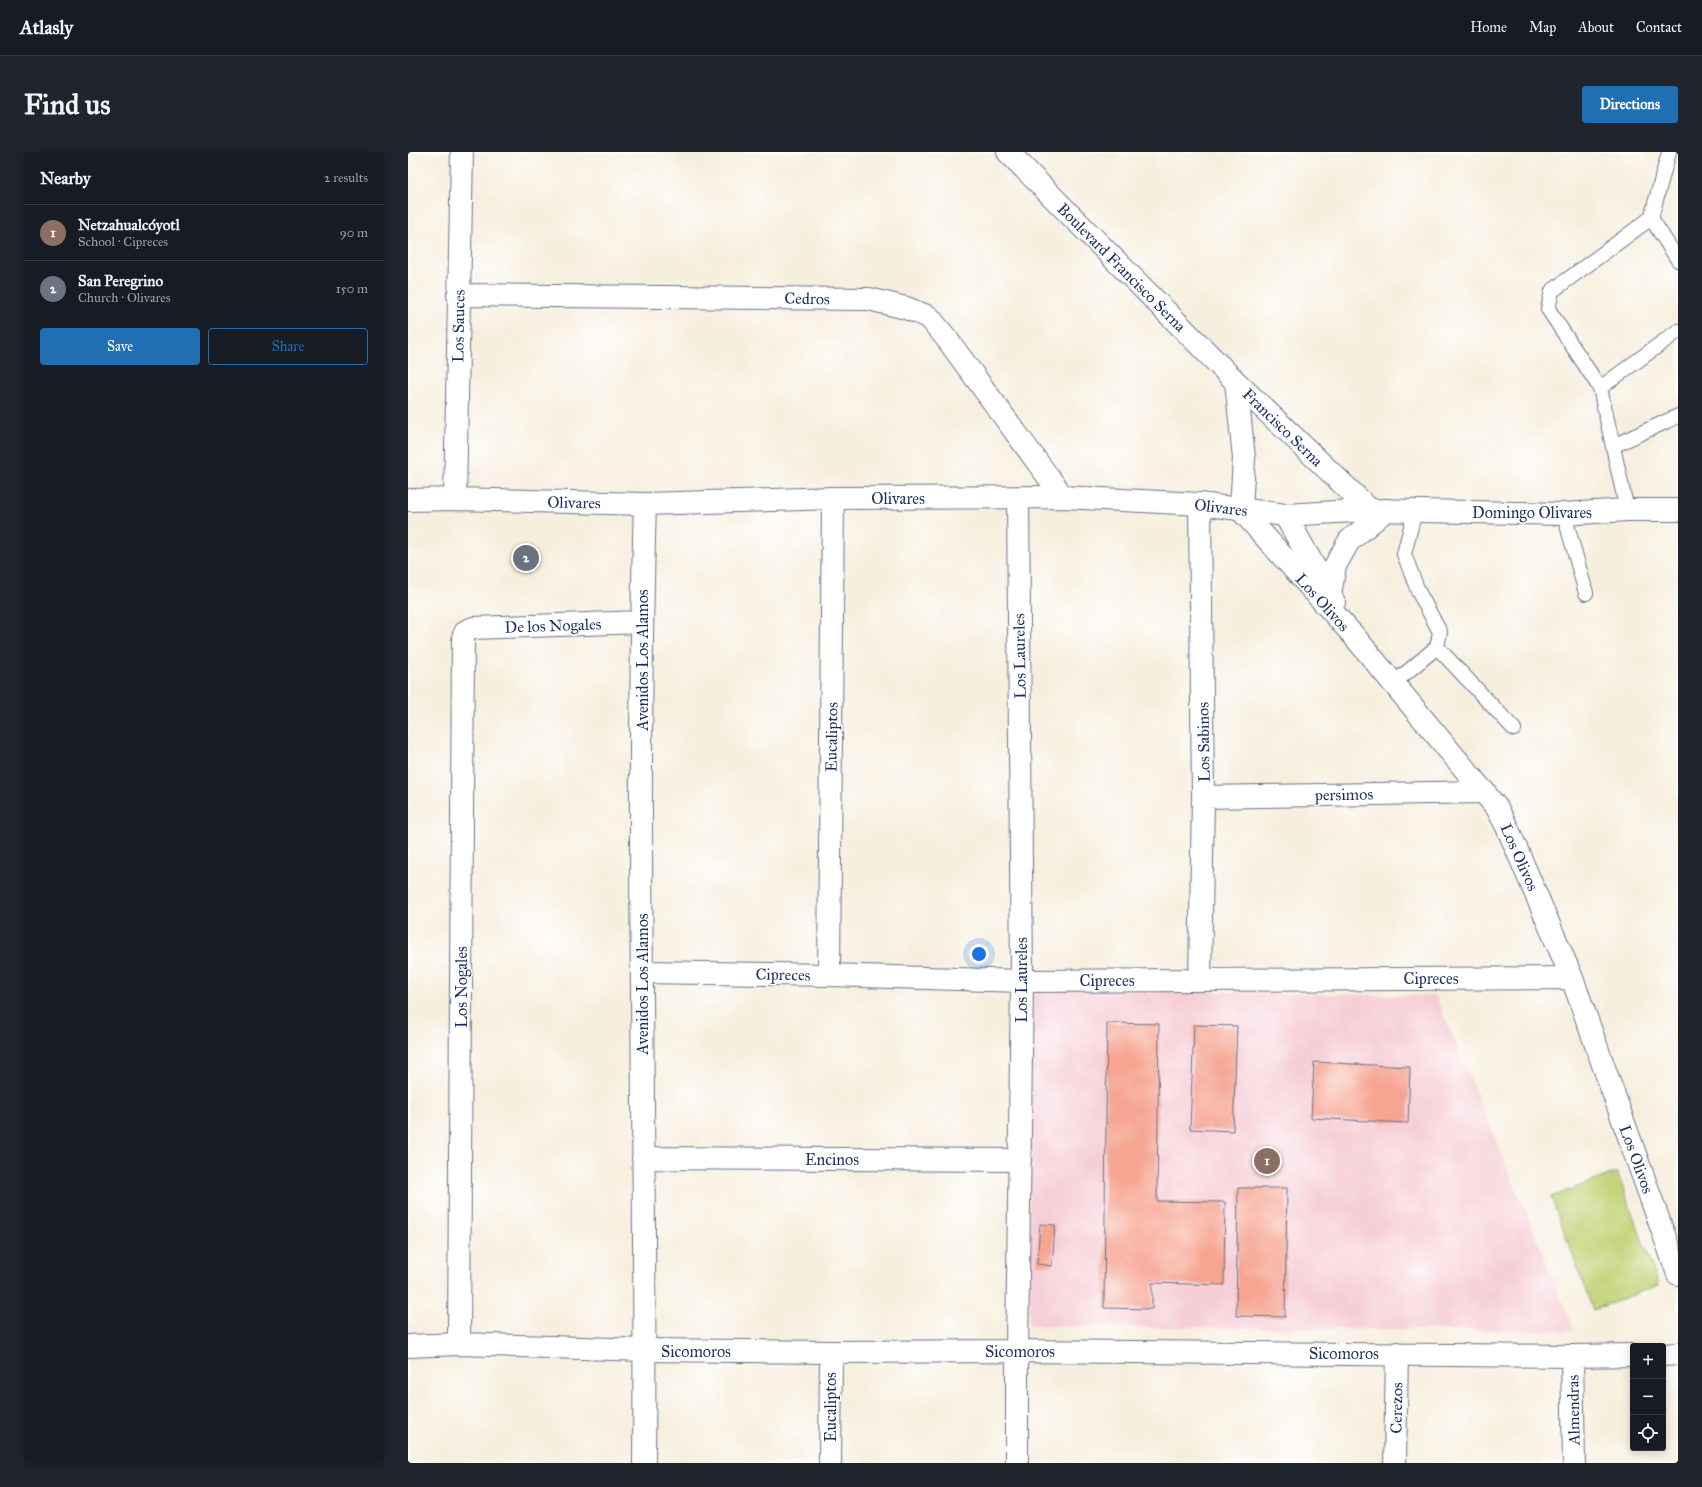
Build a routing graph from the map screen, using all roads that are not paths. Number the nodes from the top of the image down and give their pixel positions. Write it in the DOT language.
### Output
graph roads {
  1 [pos="462,152"];
  2 [pos="1008,152"];
  3 [pos="1669,152"];
  4 [pos="1651,218"];
  5 [pos="1678,260"];
  6 [pos="458,295"];
  7 [pos="1678,330"];
  8 [pos="1236,382"];
  9 [pos="1600,388"];
  10 [pos="1678,416"];
  11 [pos="1613,446"];
  12 [pos="1063,496"];
  13 [pos="834,498"];
  14 [pos="1018,498"];
  15 [pos="408,500"];
  16 [pos="455,500"];
  17 [pos="645,504"];
  18 [pos="1200,504"];
  19 [pos="1242,510"];
  20 [pos="1378,510"];
  21 [pos="1627,510"];
  22 [pos="1678,510"];
  23 [pos="1415,511"];
  24 [pos="1564,514"];
  25 [pos="1285,515"];
  26 [pos="1586,593"];
  27 [pos="1330,595"];
  28 [pos="641,622"];
  29 [pos="466,631"];
  30 [pos="1354,636"];
  31 [pos="1437,646"];
  32 [pos="1394,683"];
  33 [pos="1514,729"];
  34 [pos="1485,792"];
  35 [pos="1203,797"];
  36 [pos="642,972"];
  37 [pos="829,975"];
  38 [pos="1572,978"];
  39 [pos="1200,980"];
  40 [pos="1022,981"];
  41 [pos="643,1158"];
  42 [pos="1020,1160"];
  43 [pos="1678,1274"];
  44 [pos="459,1344"];
  45 [pos="408,1346"];
  46 [pos="645,1350"];
  47 [pos="1017,1351"];
  48 [pos="831,1352"];
  49 [pos="1397,1353"];
  50 [pos="1678,1354"];
  51 [pos="1630,1355"];
  52 [pos="1666,1355"];
  53 [pos="1572,1356"];
  54 [pos="644,1463"];
  55 [pos="830,1463"];
  56 [pos="1018,1463"];
  57 [pos="1395,1463"];
  58 [pos="1574,1463"];
  1 -- 6 [label="street, Los Sauces"];
  2 -- 8 [label="street, Boulevard Francisco Serna"];
  3 -- 4 [label="lane"];
  4 -- 5 [label="lane"];
  4 -- 9 [label="lane"];
  6 -- 12 [label="street, Cedros"];
  6 -- 16 [label="street, Los Sauces"];
  7 -- 9 [label="lane"];
  8 -- 19 [label="street, Francisco Serna"];
  8 -- 20 [label="street, Francisco Serna"];
  9 -- 11 [label="lane"];
  10 -- 11 [label="lane"];
  11 -- 21 [label="lane"];
  12 -- 14 [label="street, Olivares"];
  12 -- 18 [label="street, Olivares"];
  13 -- 14 [label="street, Olivares"];
  13 -- 17 [label="street, Olivares"];
  13 -- 37 [label="street, Eucaliptos"];
  14 -- 40 [label="street, Los Laureles"];
  15 -- 16 [label="street, Olivares"];
  16 -- 17 [label="street, Olivares"];
  17 -- 28 [label="street, Avenidos Los Alamos"];
  18 -- 19 [label="street, Olivares"];
  18 -- 35 [label="street, Los Sabinos"];
  19 -- 25 [label="street, Olivares"];
  19 -- 30 [label="street, Los Olivos"];
  20 -- 23 [label="street, Domingo Olivares"];
  20 -- 25 [label="street, Olivares"];
  20 -- 27 [label="street"];
  21 -- 22 [label="street, Domingo Olivares"];
  21 -- 24 [label="street, Domingo Olivares"];
  23 -- 24 [label="street, Domingo Olivares"];
  23 -- 31 [label="lane"];
  24 -- 26 [label="lane"];
  25 -- 27 [label="street"];
  27 -- 30 [label="street"];
  28 -- 29 [label="street, De los Nogales"];
  28 -- 36 [label="street, Avenidos Los Alamos"];
  29 -- 44 [label="street, Los Nogales"];
  30 -- 32 [label="street, Los Olivos"];
  31 -- 32 [label="lane"];
  31 -- 33 [label="lane"];
  32 -- 34 [label="street, Los Olivos"];
  34 -- 35 [label="street, persimos"];
  34 -- 38 [label="street, Los Olivos"];
  35 -- 39 [label="street, Los Sabinos"];
  36 -- 37 [label="street, Cipreces"];
  36 -- 41 [label="street, Avenidos Los Alamos"];
  37 -- 40 [label="street, Cipreces"];
  38 -- 39 [label="street, Cipreces"];
  38 -- 43 [label="street, Los Olivos"];
  39 -- 40 [label="street, Cipreces"];
  40 -- 42 [label="street, Los Laureles"];
  41 -- 42 [label="street, Encinos"];
  41 -- 46 [label="street, Avenidos Los Alamos"];
  42 -- 47 [label="street, Los Laureles"];
  44 -- 45 [label="street, Sicomoros"];
  44 -- 46 [label="street, Sicomoros"];
  46 -- 48 [label="street, Sicomoros"];
  46 -- 54 [label="street, Avenidos Los Alamos"];
  47 -- 48 [label="street, Sicomoros"];
  47 -- 49 [label="street, Sicomoros"];
  47 -- 56 [label="street, Los Laureles"];
  48 -- 55 [label="street, Eucaliptos"];
  49 -- 53 [label="street, Sicomoros"];
  49 -- 57 [label="street, Cerezos"];
  50 -- 52 [label="street"];
  51 -- 53 [label="street, Sicomoros"];
  53 -- 58 [label="street, Almendras"];
}
